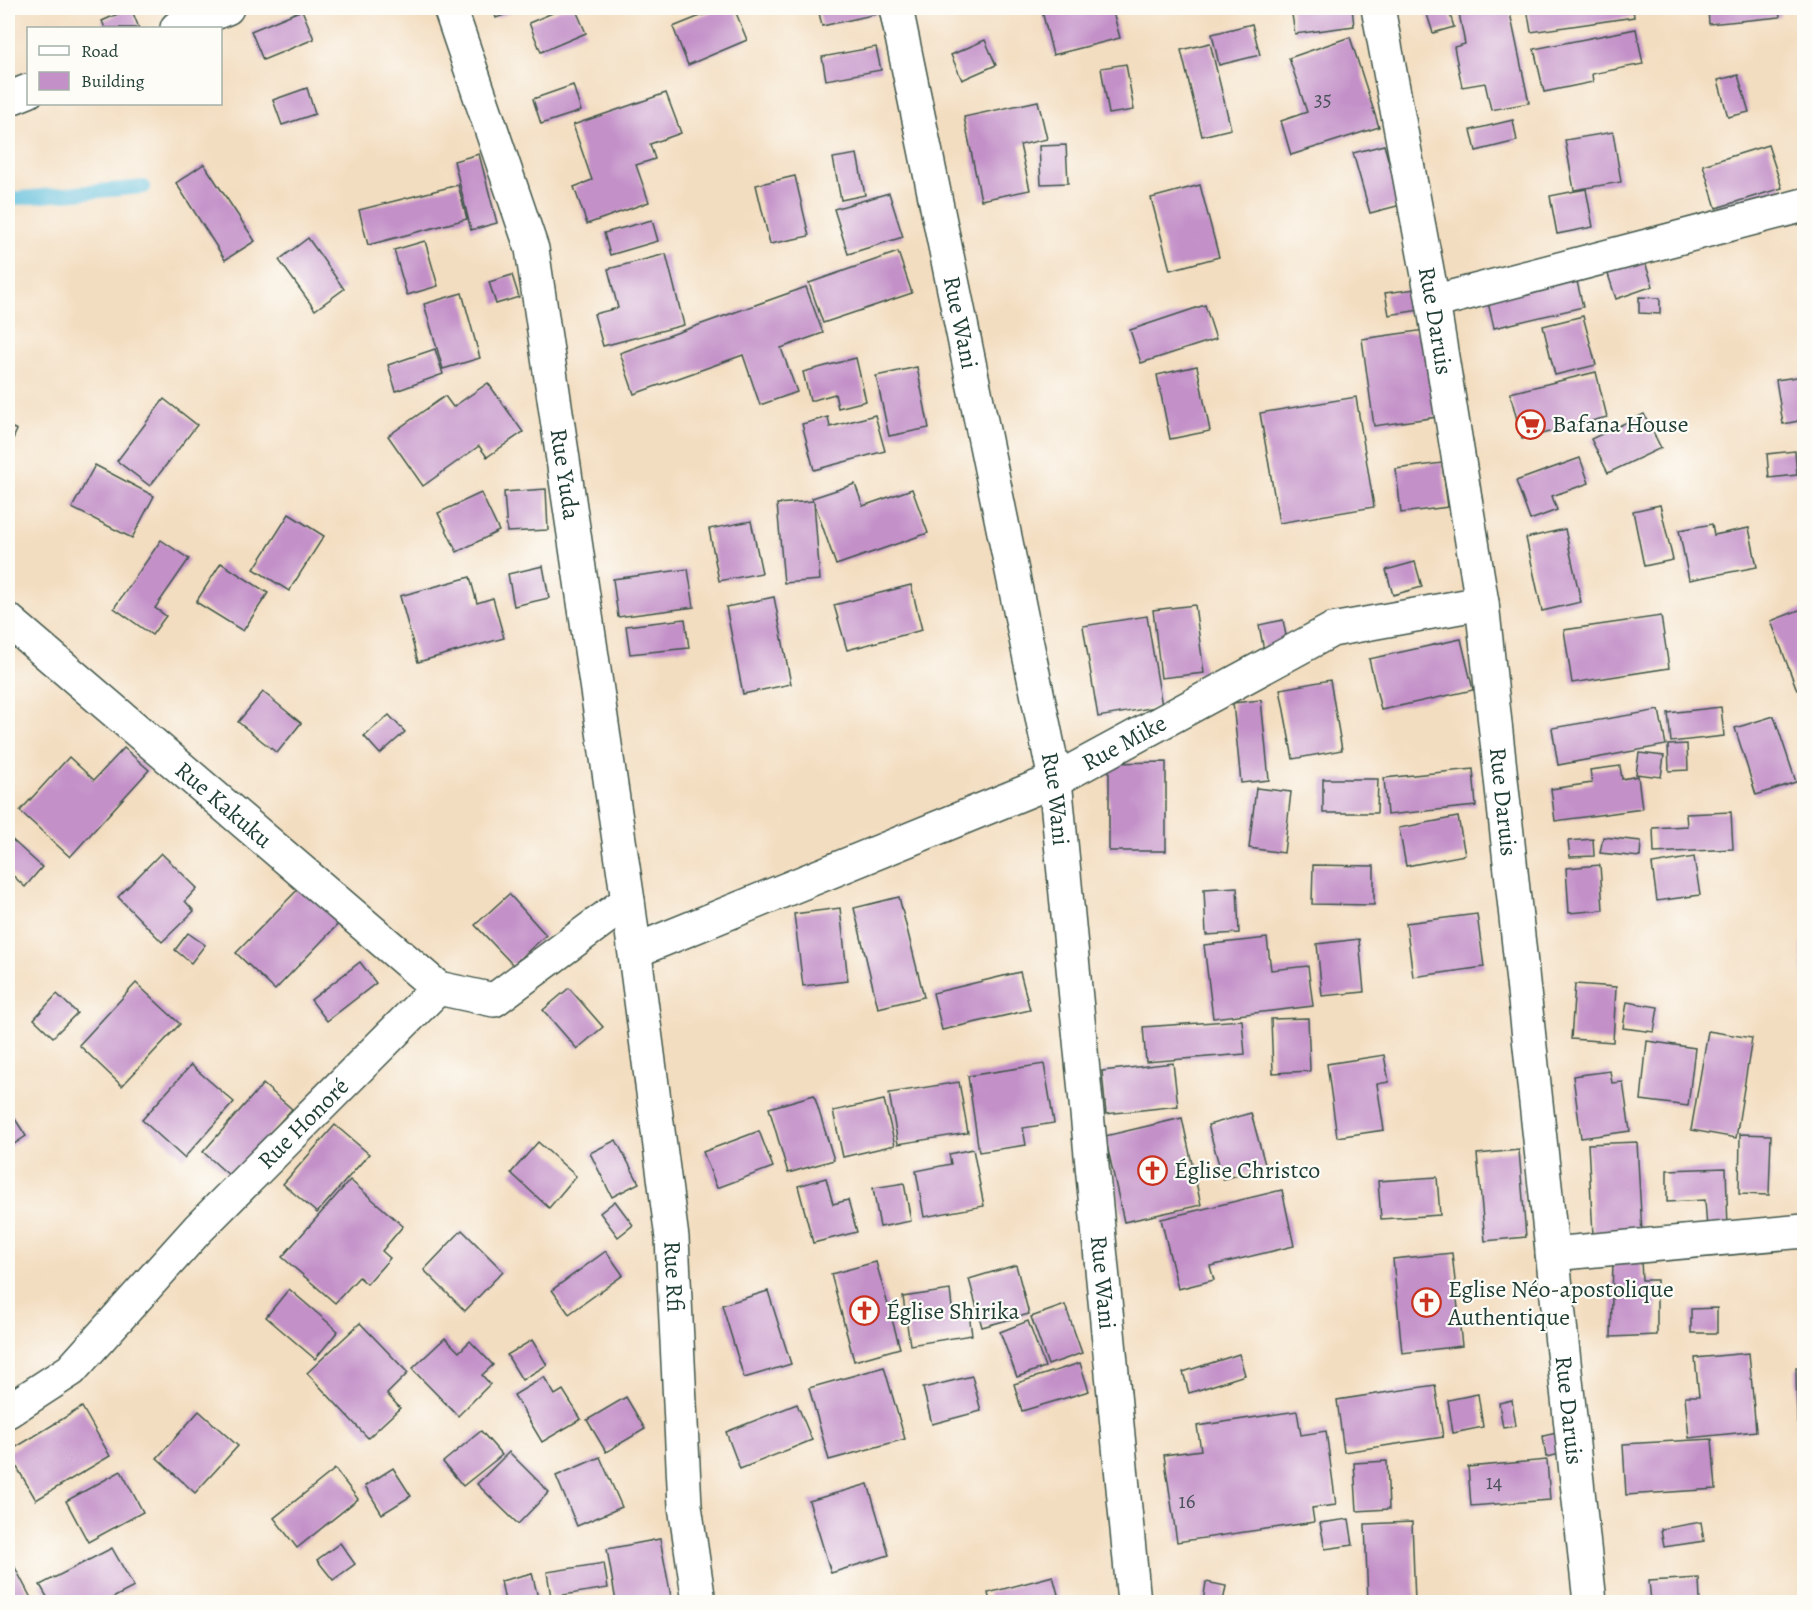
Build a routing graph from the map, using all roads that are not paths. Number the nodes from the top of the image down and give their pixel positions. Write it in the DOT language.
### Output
graph roads {
  1 [pos="226,8"];
  2 [pos="450,8"];
  3 [pos="896,8"];
  4 [pos="1378,8"];
  5 [pos="179,27"];
  6 [pos="27,91"];
  7 [pos="8,99"];
  8 [pos="1804,204"];
  9 [pos="1433,302"];
  10 [pos="1482,603"];
  11 [pos="8,620"];
  12 [pos="1055,780"];
  13 [pos="628,901"];
  14 [pos="634,951"];
  15 [pos="438,988"];
  16 [pos="1804,1231"];
  17 [pos="1552,1254"];
  18 [pos="8,1411"];
  19 [pos="699,1602"];
  20 [pos="1134,1602"];
  21 [pos="1590,1602"];
  1 -- 5 [label="street"];
  2 -- 13 [label="street, Rue Yuda"];
  3 -- 12 [label="street, Rue Wani"];
  4 -- 9 [label="street, Rue Daruis"];
  6 -- 7 [label="street"];
  8 -- 9 [label="street"];
  9 -- 10 [label="street, Rue Daruis"];
  10 -- 12 [label="street, Rue Mike"];
  10 -- 17 [label="street, Rue Daruis"];
  11 -- 15 [label="street, Rue Kakuku"];
  12 -- 14 [label="street, Rue Mike"];
  12 -- 20 [label="street, Rue Wani"];
  13 -- 14 [label="street, Rue Yuda"];
  13 -- 15 [label="street"];
  14 -- 19 [label="street, Rue Rfi"];
  15 -- 18 [label="street, Rue Honoré"];
  16 -- 17 [label="street"];
  17 -- 21 [label="street, Rue Daruis"];
}
